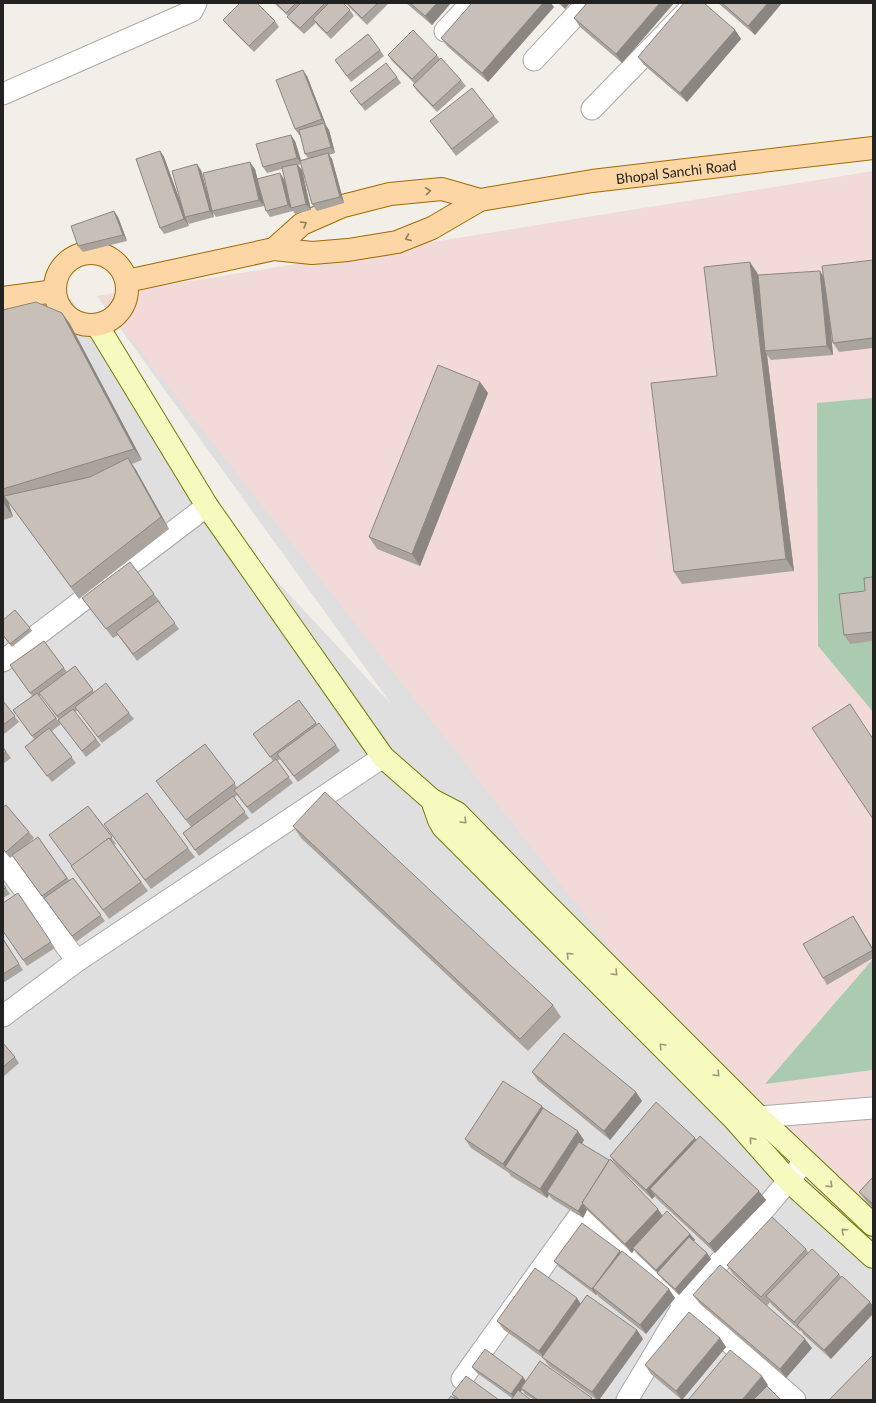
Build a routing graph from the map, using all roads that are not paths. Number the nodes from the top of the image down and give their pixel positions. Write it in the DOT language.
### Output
graph roads {
  1 [pos="196,3"];
  2 [pos="472,3"];
  3 [pos="587,3"];
  4 [pos="695,3"];
  5 [pos="445,31"];
  6 [pos="534,60"];
  7 [pos="3,94"];
  8 [pos="592,110"];
  9 [pos="873,148"];
  10 [pos="480,200"];
  11 [pos="274,249"];
  12 [pos="127,281"];
  13 [pos="55,291"];
  14 [pos="3,298"];
  15 [pos="97,325"];
  16 [pos="207,506"];
  17 [pos="3,661"];
  18 [pos="383,758"];
  19 [pos="3,861"];
  20 [pos="28,893"];
  21 [pos="9,905"];
  22 [pos="77,961"];
  23 [pos="3,1016"];
  24 [pos="689,1060"];
  25 [pos="873,1108"];
  26 [pos="759,1117"];
  27 [pos="734,1119"];
  28 [pos="805,1161"];
  29 [pos="789,1181"];
  30 [pos="873,1225"];
  31 [pos="873,1258"];
  32 [pos="685,1303"];
  33 [pos="462,1379"];
  34 [pos="627,1400"];
  35 [pos="794,1400"];
  1 -- 7 [label="street"];
  2 -- 5 [label="street"];
  3 -- 6 [label="street"];
  4 -- 8 [label="street"];
  9 -- 10 [label="main road, Bhopal Sanchi Road"];
  10 -- 11 [label="main road, one-way"];
  11 -- 10 [label="main road, one-way"];
  11 -- 12 [label="main road"];
  12 -- 13 [label="main road"];
  12 -- 15 [label="main road"];
  13 -- 14 [label="main road"];
  13 -- 15 [label="main road"];
  15 -- 16 [label="main road"];
  16 -- 17 [label="street"];
  16 -- 18 [label="main road"];
  18 -- 22 [label="street"];
  18 -- 24 [label="main road"];
  19 -- 20 [label="street"];
  20 -- 21 [label="street"];
  20 -- 22 [label="street"];
  22 -- 23 [label="street"];
  24 -- 26 [label="main road, one-way"];
  24 -- 27 [label="main road"];
  25 -- 26 [label="street"];
  26 -- 27 [label="street"];
  26 -- 28 [label="main road"];
  29 -- 27 [label="main road, one-way"];
  28 -- 29 [label="street"];
  28 -- 30 [label="main road, one-way"];
  31 -- 29 [label="main road, one-way"];
  29 -- 32 [label="street"];
  32 -- 33 [label="street"];
  32 -- 34 [label="street"];
  32 -- 35 [label="street"];
}
